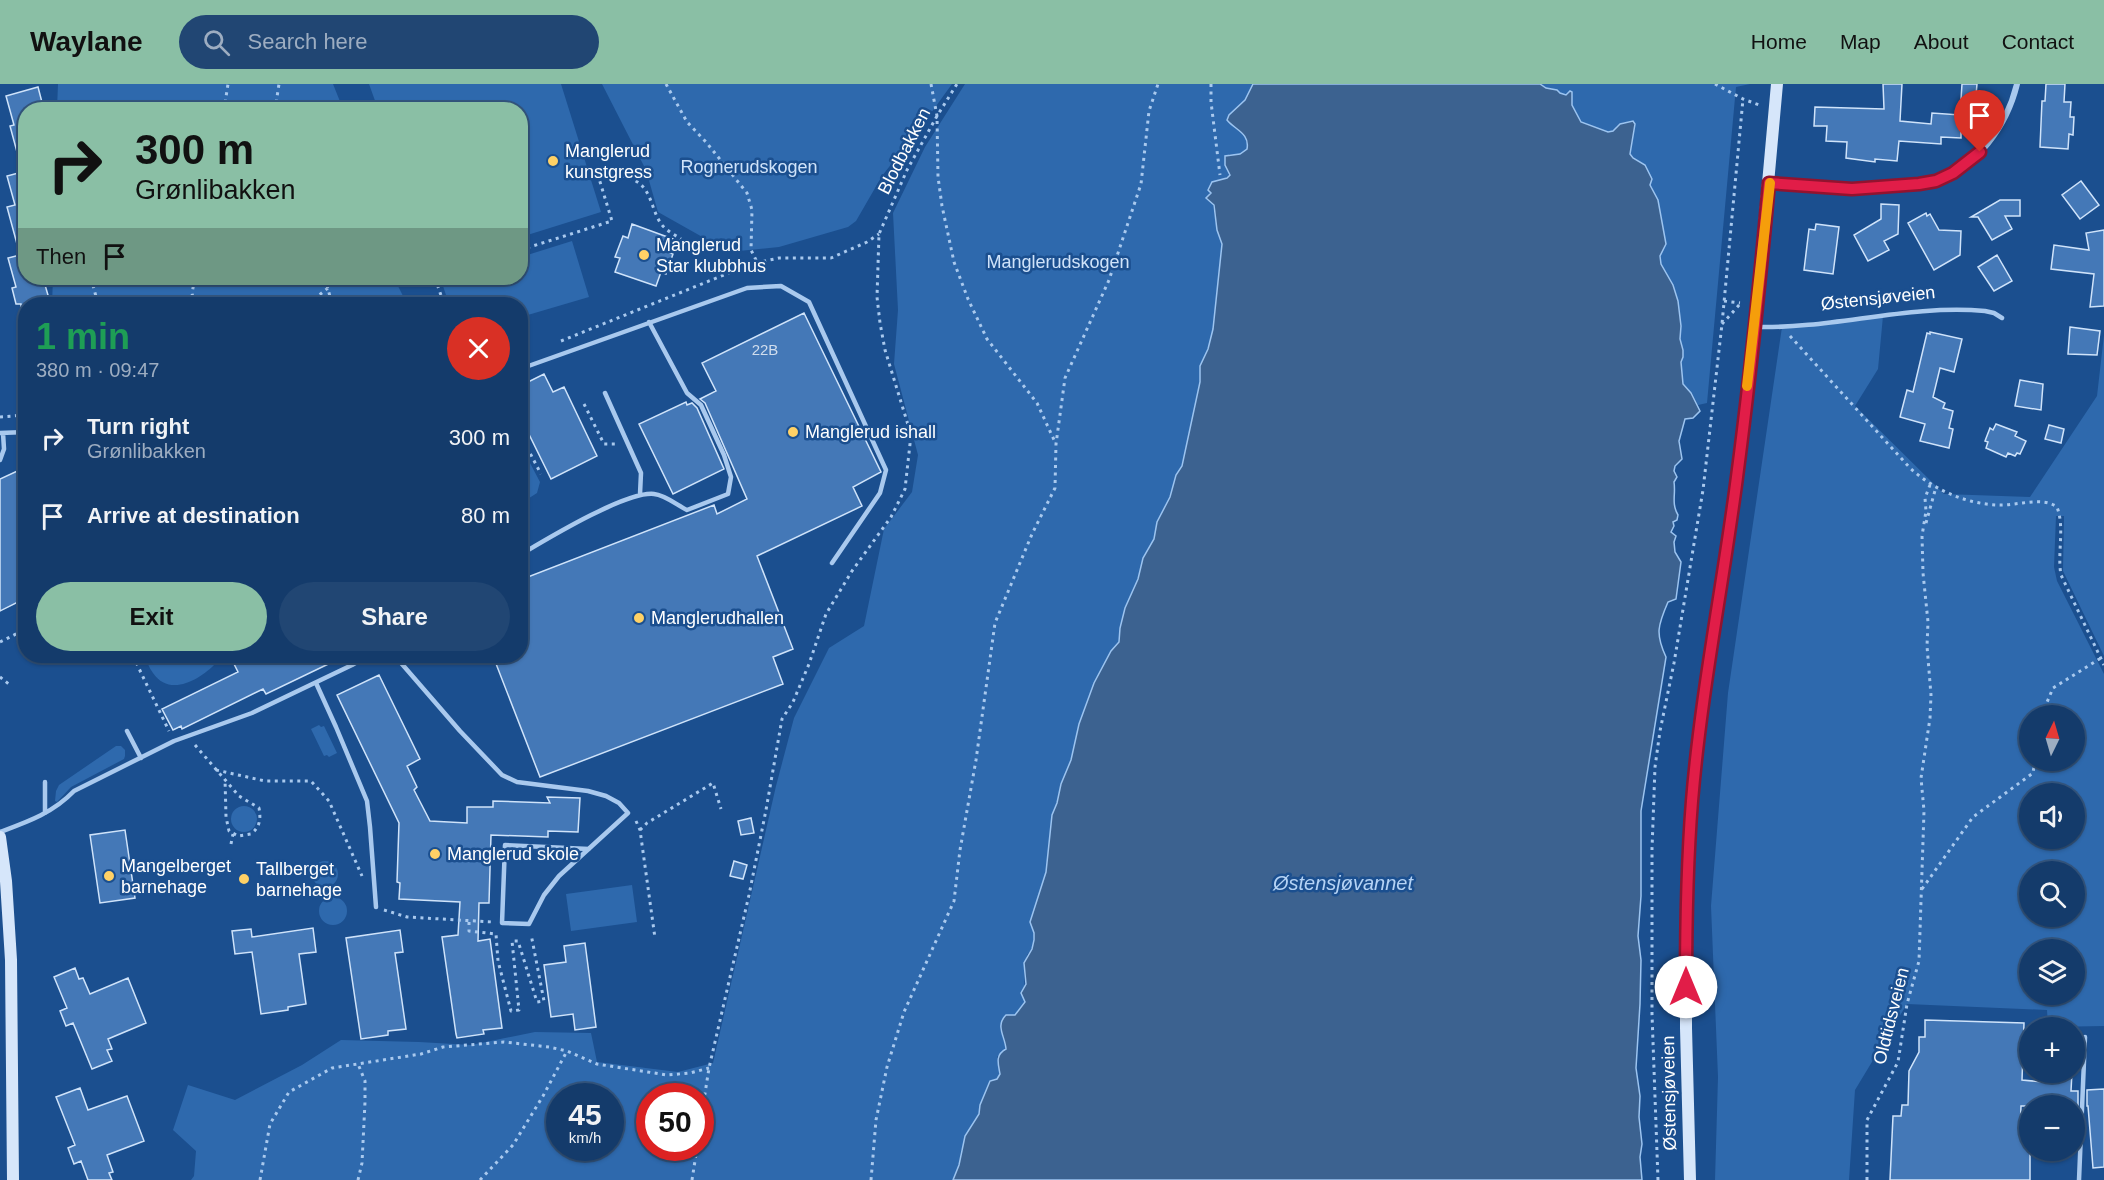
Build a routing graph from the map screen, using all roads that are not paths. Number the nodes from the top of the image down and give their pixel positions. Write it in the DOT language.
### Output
graph roads {
  1 [pos="1777,84"];
  2 [pos="2017,84"];
  3 [pos="1769,183"];
  4 [pos="2002,318"];
  5 [pos="649,322"];
  6 [pos="1755,327"];
  7 [pos="528,366"];
  8 [pos="605,393"];
  9 [pos="18,432"];
  10 [pos="2,433"];
  11 [pos="0,460"];
  12 [pos="640,494"];
  13 [pos="528,550"];
  14 [pos="832,563"];
  15 [pos="355,663"];
  16 [pos="401,663"];
  17 [pos="316,683"];
  18 [pos="127,731"];
  19 [pos="141,758"];
  20 [pos="45,782"];
  21 [pos="45,813"];
  22 [pos="0,832"];
  23 [pos="0,837"];
  24 [pos="589,849"];
  25 [pos="376,907"];
  26 [pos="2083,1083"];
  27 [pos="13,1180"];
  28 [pos="1690,1180"];
  29 [pos="2079,1180"];
  1 -- 3 [label="main road, Østensjøveien"];
  2 -- 3 [label="street"];
  3 -- 6 [label="main road, Østensjøveien"];
  4 -- 6 [label="lane, Østensjøveien"];
  5 -- 7 [label="lane"];
  5 -- 12 [label="lane"];
  5 -- 14 [label="lane"];
  6 -- 28 [label="main road, Østensjøveien"];
  8 -- 12 [label="lane"];
  9 -- 10 [label="lane"];
  10 -- 11 [label="lane"];
  12 -- 13 [label="lane"];
  15 -- 17 [label="lane"];
  16 -- 24 [label="lane"];
  17 -- 19 [label="lane"];
  17 -- 25 [label="lane"];
  18 -- 19 [label="lane"];
  19 -- 21 [label="lane"];
  20 -- 21 [label="lane"];
  21 -- 22 [label="lane"];
  23 -- 27 [label="main road"];
  24 -- 24 [label="lane"];
  26 -- 29 [label="lane"];
}
